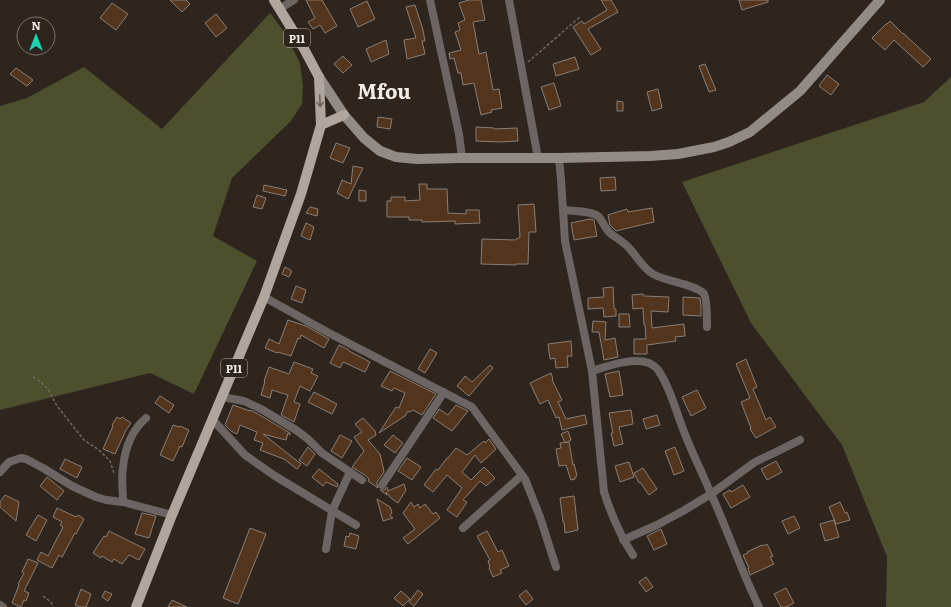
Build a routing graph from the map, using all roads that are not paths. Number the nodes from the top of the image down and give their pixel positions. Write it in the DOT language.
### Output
graph roads {
  1 [pos="294,0"];
  2 [pos="430,0"];
  3 [pos="509,0"];
  4 [pos="880,0"];
  5 [pos="276,4"];
  6 [pos="319,77"];
  7 [pos="344,115"];
  8 [pos="321,125"];
  9 [pos="462,158"];
  10 [pos="538,158"];
  11 [pos="559,158"];
  12 [pos="563,210"];
  13 [pos="264,297"];
  14 [pos="707,327"];
  15 [pos="592,370"];
  16 [pos="444,392"];
  17 [pos="222,397"];
  18 [pos="146,418"];
  19 [pos="212,419"];
  20 [pos="800,440"];
  21 [pos="0,472"];
  22 [pos="350,472"];
  23 [pos="522,475"];
  24 [pos="362,480"];
  25 [pos="382,485"];
  26 [pos="711,494"];
  27 [pos="123,502"];
  28 [pos="332,511"];
  29 [pos="172,515"];
  30 [pos="356,525"];
  31 [pos="463,528"];
  32 [pos="623,540"];
  33 [pos="326,549"];
  34 [pos="633,555"];
  35 [pos="556,567"];
  36 [pos="0,605"];
  37 [pos="3,607"];
  38 [pos="136,607"];
  39 [pos="759,607"];
  1 -- 5 [label="street"];
  2 -- 9 [label="street"];
  3 -- 10 [label="street"];
  4 -- 11 [label="main road"];
  5 -- 6 [label="main road, P11"];
  6 -- 7 [label="main road"];
  6 -- 8 [label="main road, P11, one-way"];
  7 -- 8 [label="main road"];
  7 -- 9 [label="main road"];
  8 -- 13 [label="main road, P11"];
  9 -- 10 [label="main road"];
  10 -- 11 [label="main road"];
  11 -- 12 [label="street"];
  12 -- 14 [label="street"];
  12 -- 15 [label="street"];
  13 -- 16 [label="street"];
  13 -- 17 [label="main road, P11"];
  15 -- 26 [label="street"];
  15 -- 32 [label="street"];
  16 -- 23 [label="street"];
  16 -- 25 [label="street"];
  17 -- 19 [label="main road, P11"];
  17 -- 22 [label="street"];
  18 -- 27 [label="street"];
  19 -- 28 [label="street"];
  19 -- 29 [label="main road, P11"];
  20 -- 26 [label="street"];
  21 -- 27 [label="street"];
  22 -- 24 [label="street"];
  22 -- 28 [label="street"];
  23 -- 31 [label="street"];
  23 -- 35 [label="street"];
  26 -- 32 [label="street"];
  26 -- 39 [label="street"];
  27 -- 29 [label="street"];
  28 -- 30 [label="street"];
  28 -- 33 [label="street"];
  29 -- 38 [label="main road, P11"];
  32 -- 34 [label="street"];
  36 -- 37 [label="street"];
}
